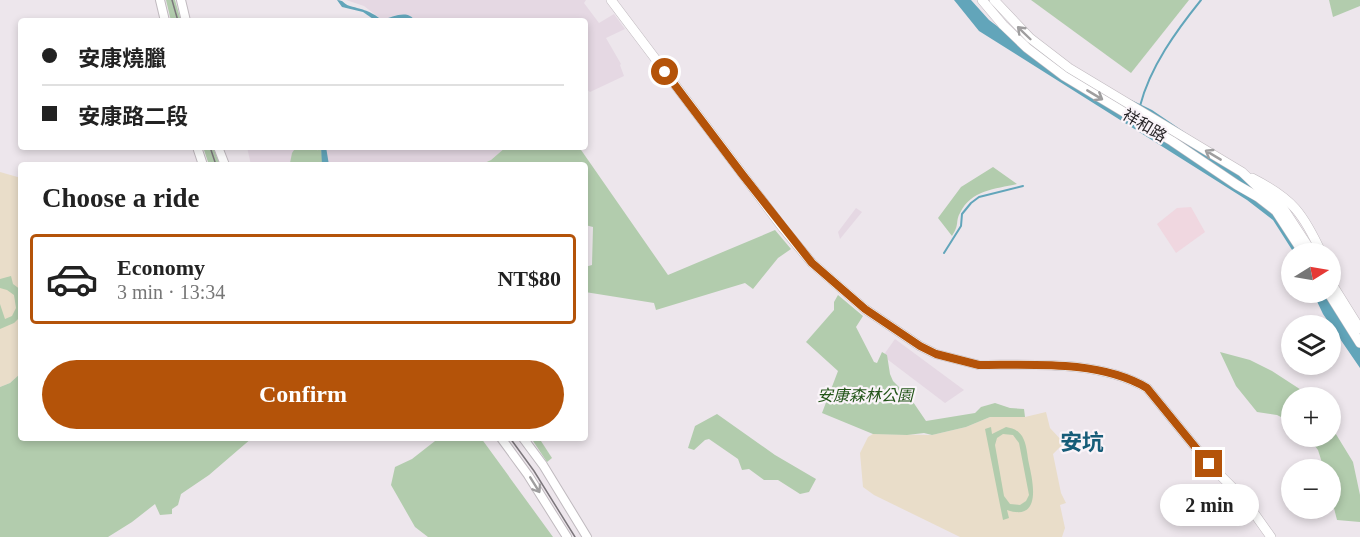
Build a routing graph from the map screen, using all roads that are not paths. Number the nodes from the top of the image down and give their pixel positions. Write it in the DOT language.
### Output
graph roads {
  1 [pos="160,0"];
  2 [pos="181,0"];
  3 [pos="611,0"];
  4 [pos="982,0"];
  5 [pos="994,0"];
  6 [pos="164,18"];
  7 [pos="185,18"];
  8 [pos="1056,64"];
  9 [pos="1140,116"];
  10 [pos="1242,172"];
  11 [pos="1297,243"];
  12 [pos="1306,243"];
  13 [pos="1317,243"];
  14 [pos="1341,294"];
  15 [pos="1341,299"];
  16 [pos="1335,303"];
  17 [pos="1353,319"];
  18 [pos="1360,329"];
  19 [pos="1360,343"];
  20 [pos="503,441"];
  21 [pos="525,441"];
  22 [pos="567,537"];
  23 [pos="587,537"];
  24 [pos="1271,537"];
  1 -- 6 [label="street"];
  2 -- 7 [label="street"];
  3 -- 24 [label="main road"];
  4 -- 8 [label="main road, 祥和路"];
  8 -- 5 [label="main road, 祥和路, one-way"];
  8 -- 9 [label="main road, 祥和路"];
  10 -- 9 [label="main road, 祥和路, one-way"];
  9 -- 11 [label="main road, 祥和路"];
  10 -- 12 [label="main road, 祥和路"];
  10 -- 13 [label="main road"];
  14 -- 17 [label="main road"];
  15 -- 17 [label="main road"];
  16 -- 19 [label="main road"];
  17 -- 18 [label="main road"];
  20 -- 22 [label="street, one-way"];
  21 -- 23 [label="street"];
}
